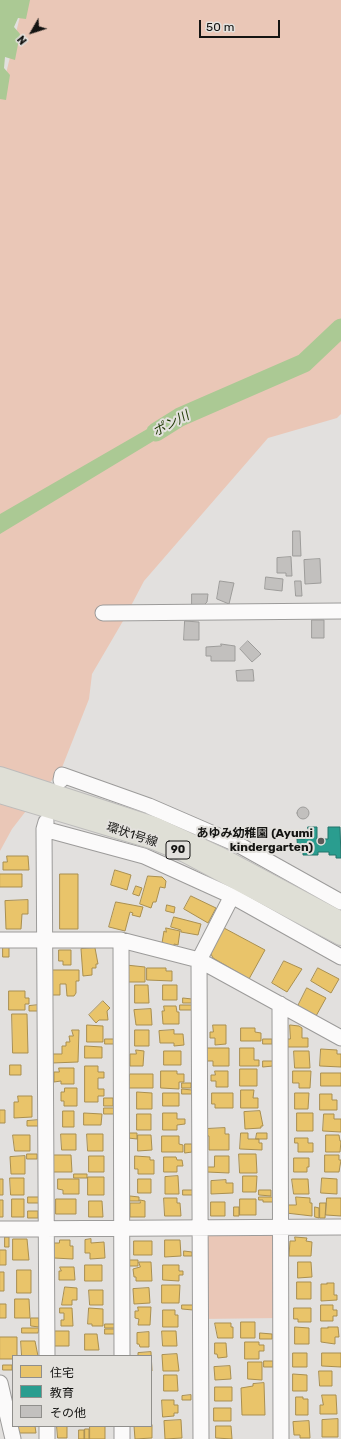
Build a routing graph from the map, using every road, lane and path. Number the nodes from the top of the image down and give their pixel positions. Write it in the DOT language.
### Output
graph roads {
  1 [pos="341,611"];
  2 [pos="103,613"];
  3 [pos="4,777"];
  4 [pos="61,780"];
  5 [pos="1,795"];
  6 [pos="232,896"];
  7 [pos="341,902"];
  8 [pos="341,921"];
  9 [pos="341,936"];
  10 [pos="46,939"];
  11 [pos="0,940"];
  12 [pos="121,940"];
  13 [pos="341,957"];
  14 [pos="199,960"];
  15 [pos="280,1004"];
  16 [pos="341,1038"];
  17 [pos="200,1227"];
  18 [pos="280,1227"];
  19 [pos="341,1227"];
  20 [pos="46,1228"];
  21 [pos="122,1228"];
  22 [pos="0,1229"];
  23 [pos="47,1355"];
  24 [pos="122,1355"];
  25 [pos="0,1383"];
  26 [pos="47,1427"];
  27 [pos="122,1427"];
  28 [pos="13,1439"];
  29 [pos="48,1439"];
  30 [pos="122,1439"];
  31 [pos="201,1439"];
  32 [pos="281,1439"];
  1 -- 2 [label="street"];
  3 -- 8 [label="main road, 環状1号線 / 90"];
  4 -- 7 [label="street"];
  5 -- 9 [label="main road, 環状1号線 / 90"];
  6 -- 10 [label="street"];
  6 -- 13 [label="street"];
  6 -- 14 [label="street"];
  10 -- 11 [label="street"];
  10 -- 12 [label="street"];
  10 -- 20 [label="street"];
  12 -- 14 [label="street"];
  12 -- 21 [label="street"];
  14 -- 15 [label="street"];
  14 -- 17 [label="street"];
  15 -- 16 [label="street"];
  15 -- 18 [label="street"];
  17 -- 18 [label="street"];
  17 -- 21 [label="street"];
  17 -- 31 [label="street"];
  18 -- 19 [label="street"];
  18 -- 32 [label="street"];
  20 -- 21 [label="street"];
  20 -- 22 [label="street"];
  20 -- 23 [label="street"];
  21 -- 24 [label="street"];
  25 -- 28 [label="street"];
  26 -- 29 [label="street"];
  27 -- 30 [label="street"];
}
